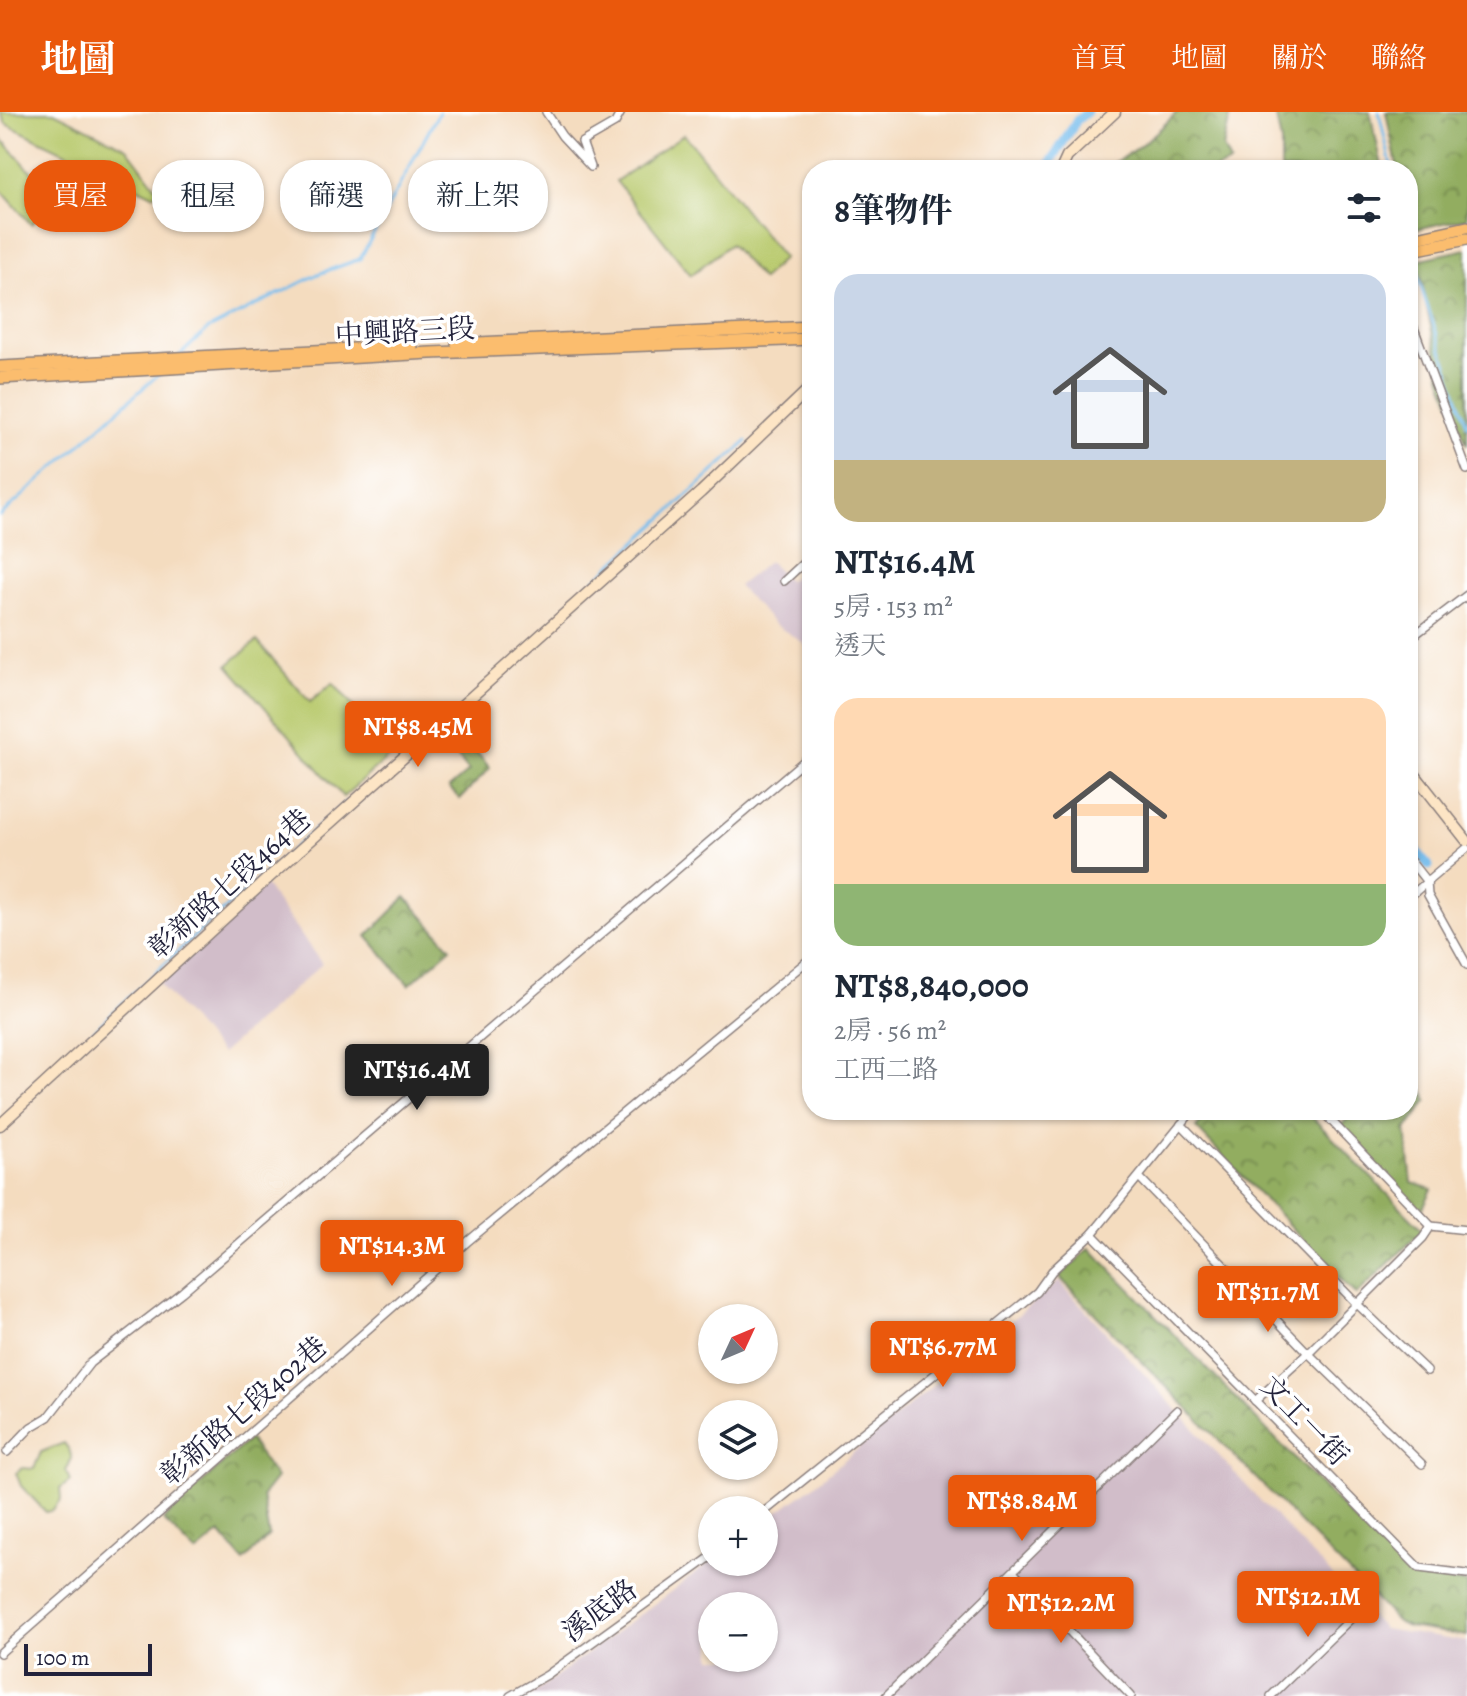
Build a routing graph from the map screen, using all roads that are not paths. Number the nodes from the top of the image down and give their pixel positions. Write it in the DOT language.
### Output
graph roads {
  1 [pos="546,112"];
  2 [pos="621,112"];
  3 [pos="1115,112"];
  4 [pos="1066,160"];
  5 [pos="1467,227"];
  6 [pos="1418,238"];
  7 [pos="1467,239"];
  8 [pos="1418,249"];
  9 [pos="802,327"];
  10 [pos="802,339"];
  11 [pos="1418,339"];
  12 [pos="0,367"];
  13 [pos="0,378"];
  14 [pos="802,396"];
  15 [pos="1467,470"];
  16 [pos="802,564"];
  17 [pos="784,581"];
  18 [pos="1467,595"];
  19 [pos="1418,632"];
  20 [pos="802,763"];
  21 [pos="1418,779"];
  22 [pos="1467,841"];
  23 [pos="1467,848"];
  24 [pos="1418,871"];
  25 [pos="1427,882"];
  26 [pos="1418,890"];
  27 [pos="802,965"];
  28 [pos="1467,965"];
  29 [pos="1184,1120"];
  30 [pos="1330,1120"];
  31 [pos="1181,1124"];
  32 [pos="0,1125"];
  33 [pos="1140,1178"];
  34 [pos="1431,1226"];
  35 [pos="1467,1230"];
  36 [pos="1092,1234"];
  37 [pos="1356,1303"];
  38 [pos="1308,1353"];
  39 [pos="1427,1371"];
  40 [pos="1255,1401"];
  41 [pos="1177,1410"];
  42 [pos="7,1452"];
  43 [pos="1422,1464"];
  44 [pos="778,1501"];
  45 [pos="698,1566"];
  46 [pos="1014,1573"];
  47 [pos="1467,1574"];
  48 [pos="1367,1603"];
  49 [pos="0,1653"];
  50 [pos="510,1696"];
  51 [pos="886,1696"];
  52 [pos="1131,1696"];
  53 [pos="1271,1696"];
  1 -- 2 [label="street"];
  3 -- 4 [label="street"];
  5 -- 6 [label="main road"];
  7 -- 8 [label="main road"];
  9 -- 12 [label="main road, 中興路三段"];
  10 -- 13 [label="main road, 中興路三段"];
  11 -- 15 [label="street"];
  14 -- 32 [label="street, 彰新路七段464巷"];
  16 -- 17 [label="street"];
  18 -- 19 [label="street"];
  20 -- 42 [label="street"];
  21 -- 22 [label="street"];
  23 -- 25 [label="street"];
  24 -- 25 [label="street"];
  25 -- 26 [label="street"];
  25 -- 28 [label="street"];
  27 -- 49 [label="street, 彰新路七段402巷"];
  29 -- 31 [label="street"];
  30 -- 34 [label="street"];
  31 -- 33 [label="street"];
  31 -- 37 [label="street"];
  33 -- 36 [label="street"];
  33 -- 38 [label="street"];
  34 -- 35 [label="street"];
  34 -- 37 [label="street"];
  36 -- 40 [label="street, 文工一街"];
  36 -- 44 [label="street"];
  37 -- 38 [label="street"];
  37 -- 39 [label="street"];
  38 -- 40 [label="street"];
  38 -- 43 [label="street"];
  40 -- 47 [label="street, 文工一街"];
  41 -- 46 [label="street"];
  45 -- 50 [label="street, 溪底路"];
  46 -- 51 [label="street"];
  46 -- 52 [label="street"];
  48 -- 53 [label="street"];
}
